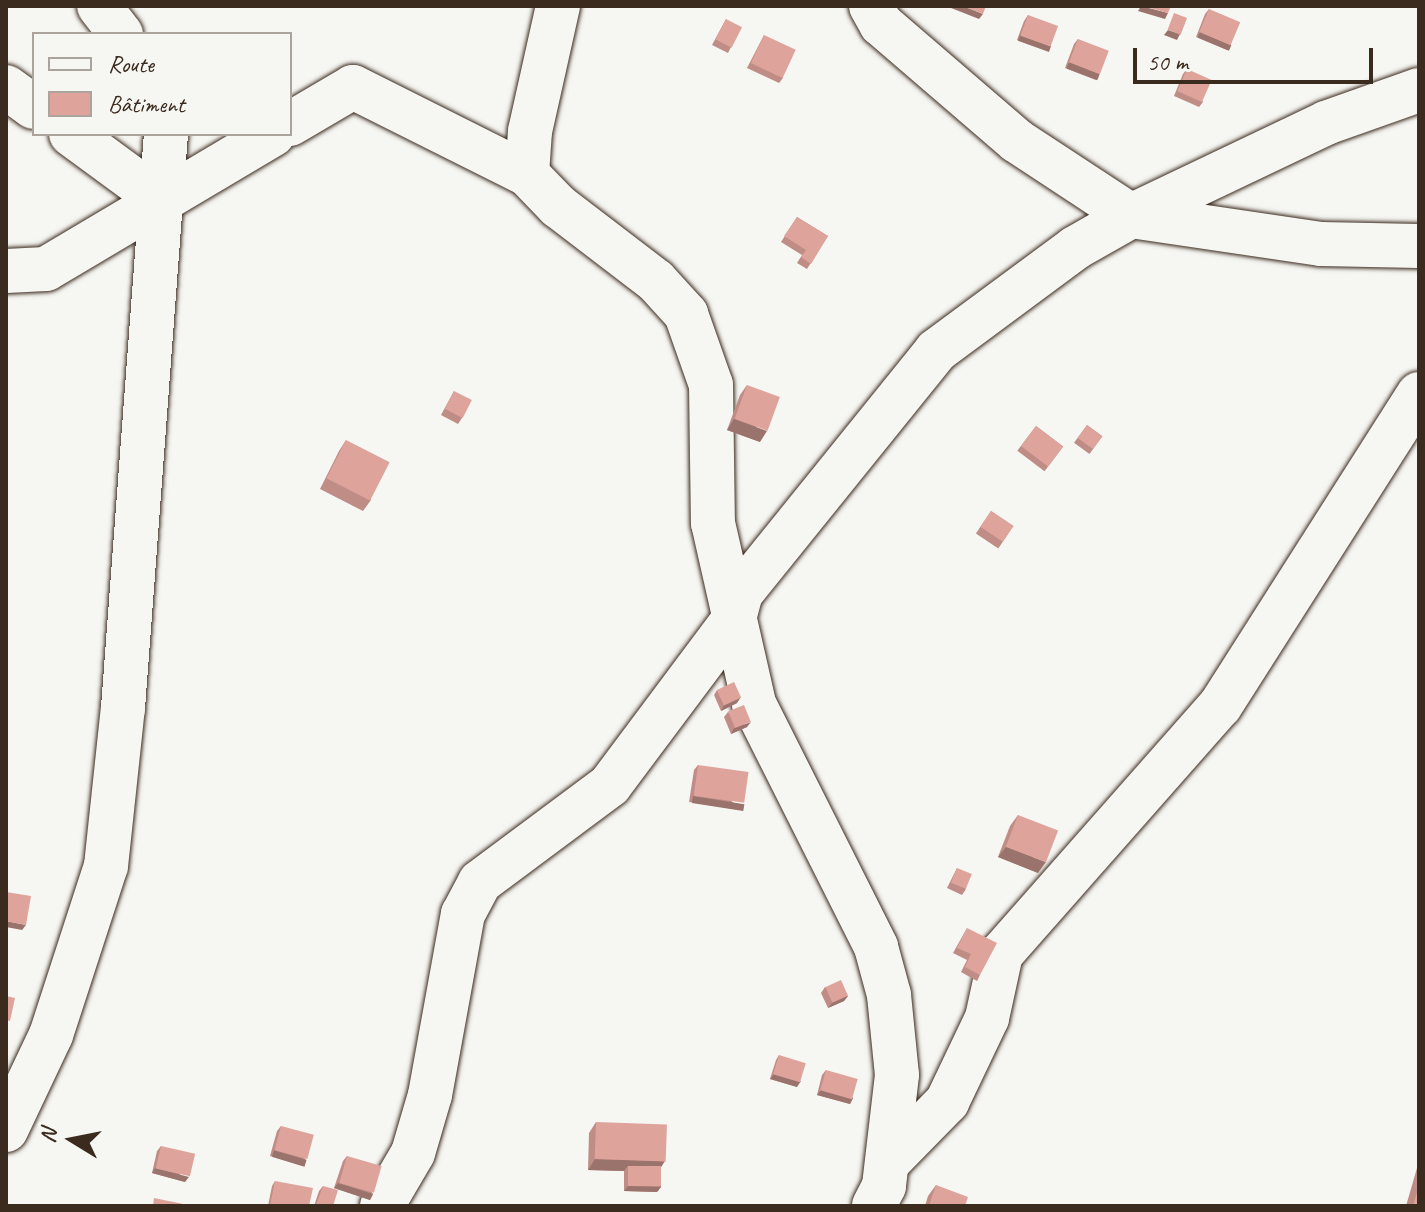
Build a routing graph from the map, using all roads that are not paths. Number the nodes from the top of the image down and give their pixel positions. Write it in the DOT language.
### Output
graph roads {
  1 [pos="99,6"];
  2 [pos="558,6"];
  3 [pos="871,6"];
  4 [pos="119,32"];
  5 [pos="6,87"];
  6 [pos="1419,90"];
  7 [pos="32,106"];
  8 [pos="292,123"];
  9 [pos="74,136"];
  10 [pos="166,136"];
  11 [pos="270,136"];
  12 [pos="527,174"];
  13 [pos="161,200"];
  14 [pos="1131,216"];
  15 [pos="1419,246"];
  16 [pos="6,271"];
  17 [pos="1419,394"];
  18 [pos="734,619"];
  19 [pos="6,1130"];
  20 [pos="887,1163"];
  21 [pos="382,1206"];
  22 [pos="874,1206"];
  1 -- 4 [label="street"];
  2 -- 12 [label="street"];
  3 -- 14 [label="street"];
  5 -- 7 [label="street"];
  6 -- 14 [label="street"];
  8 -- 12 [label="street"];
  9 -- 13 [label="street"];
  10 -- 13 [label="street"];
  11 -- 13 [label="street"];
  12 -- 18 [label="street"];
  13 -- 16 [label="street"];
  13 -- 19 [label="street"];
  14 -- 15 [label="street"];
  14 -- 18 [label="street"];
  17 -- 20 [label="street"];
  18 -- 20 [label="street"];
  18 -- 21 [label="street"];
  20 -- 22 [label="street"];
}
